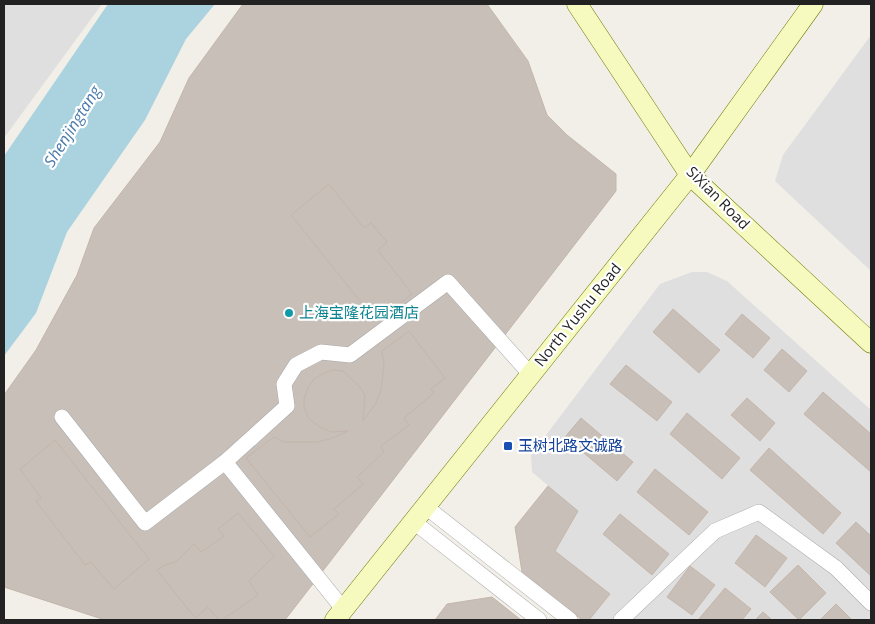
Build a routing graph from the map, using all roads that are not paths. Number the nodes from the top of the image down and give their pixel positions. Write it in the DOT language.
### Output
graph roads {
  1 [pos="577,4"];
  2 [pos="813,4"];
  3 [pos="690,175"];
  4 [pos="871,343"];
  5 [pos="531,375"];
  6 [pos="62,417"];
  7 [pos="225,462"];
  8 [pos="420,514"];
  9 [pos="871,603"];
  10 [pos="340,615"];
  11 [pos="539,620"];
  12 [pos="570,620"];
  13 [pos="621,620"];
  1 -- 3 [label="main road, SiXian Road"];
  2 -- 3 [label="main road, North Yushu Road"];
  3 -- 4 [label="main road, SiXian Road"];
  3 -- 5 [label="main road, North Yushu Road"];
  5 -- 7 [label="street"];
  5 -- 8 [label="main road, North Yushu Road"];
  6 -- 7 [label="street"];
  7 -- 10 [label="street"];
  8 -- 10 [label="main road, North Yushu Road"];
  8 -- 11 [label="street"];
  8 -- 12 [label="street"];
  9 -- 13 [label="street"];
}
